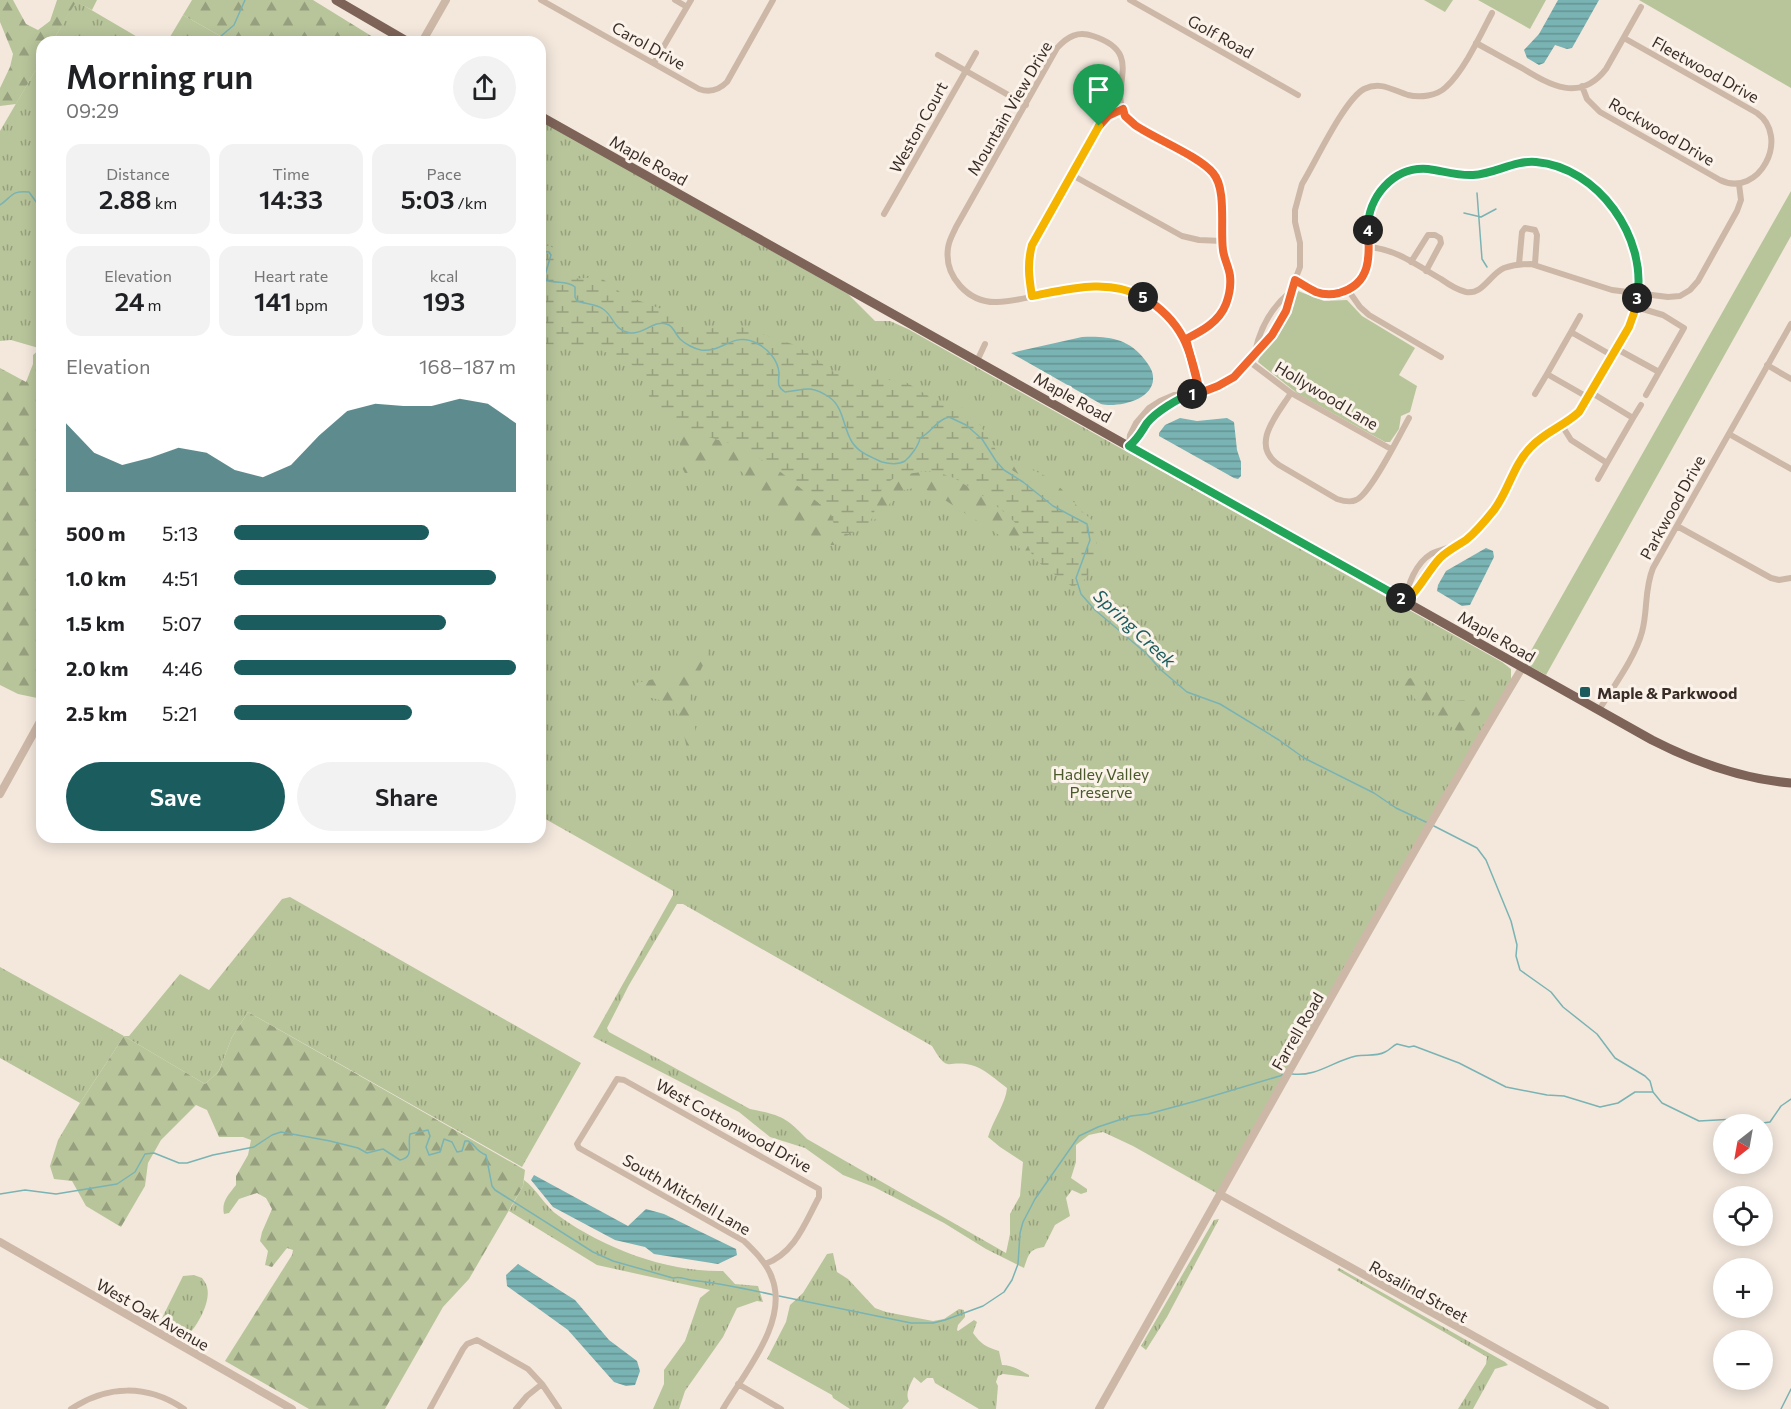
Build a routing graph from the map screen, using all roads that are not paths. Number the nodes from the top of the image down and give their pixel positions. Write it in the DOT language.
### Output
graph roads {
  1 [pos="336,0"];
  2 [pos="446,0"];
  3 [pos="541,0"];
  4 [pos="675,0"];
  5 [pos="691,0"];
  6 [pos="773,0"];
  7 [pos="1130,0"];
  8 [pos="687,7"];
  9 [pos="1641,7"];
  10 [pos="1492,13"];
  11 [pos="398,36"];
  12 [pos="425,36"];
  13 [pos="1624,38"];
  14 [pos="1476,43"];
  15 [pos="976,53"];
  16 [pos="938,55"];
  17 [pos="654,63"];
  18 [pos="966,70"];
  19 [pos="1582,86"];
  20 [pos="1298,95"];
  21 [pos="1026,105"];
  22 [pos="1123,109"];
  23 [pos="546,119"];
  24 [pos="1072,175"];
  25 [pos="1739,184"];
  26 [pos="884,214"];
  27 [pos="1222,241"];
  28 [pos="1369,247"];
  29 [pos="1411,262"];
  30 [pos="1519,264"];
  31 [pos="1535,264"];
  32 [pos="1426,271"];
  33 [pos="1295,280"];
  34 [pos="1348,290"];
  35 [pos="1290,293"];
  36 [pos="1638,294"];
  37 [pos="1032,296"];
  38 [pos="1636,307"];
  39 [pos="1580,316"];
  40 [pos="1791,324"];
  41 [pos="1570,332"];
  42 [pos="1186,339"];
  43 [pos="985,344"];
  44 [pos="1617,349"];
  45 [pos="1255,352"];
  46 [pos="1613,356"];
  47 [pos="1441,357"];
  48 [pos="977,361"];
  49 [pos="1250,362"];
  50 [pos="1767,365"];
  51 [pos="1659,372"];
  52 [pos="1547,374"];
  53 [pos="1791,379"];
  54 [pos="1200,393"];
  55 [pos="1291,393"];
  56 [pos="1535,394"];
  57 [pos="1646,395"];
  58 [pos="1590,396"];
  59 [pos="1641,405"];
  60 [pos="1409,418"];
  61 [pos="1634,418"];
  62 [pos="1561,424"];
  63 [pos="1729,434"];
  64 [pos="1129,446"];
  65 [pos="1391,449"];
  66 [pos="1607,463"];
  67 [pos="1791,469"];
  68 [pos="1598,479"];
  69 [pos="1677,526"];
  70 [pos="1459,544"];
  71 [pos="1791,578"];
  72 [pos="1406,601"];
  73 [pos="1522,668"];
  74 [pos="1599,710"];
  75 [pos="36,727"];
  76 [pos="3,779"];
  77 [pos="1791,783"];
  78 [pos="0,794"];
  79 [pos="577,1144"];
  80 [pos="1221,1195"];
  81 [pos="0,1242"];
  82 [pos="765,1264"];
  83 [pos="542,1384"];
  84 [pos="738,1384"];
  85 [pos="71,1409"];
  86 [pos="184,1409"];
  87 [pos="292,1409"];
  88 [pos="430,1409"];
  89 [pos="516,1409"];
  90 [pos="559,1409"];
  91 [pos="723,1409"];
  92 [pos="782,1409"];
  93 [pos="1100,1409"];
  94 [pos="1605,1409"];
  1 -- 11 [label="main road"];
  2 -- 12 [label="street"];
  3 -- 17 [label="street, Carol Drive"];
  4 -- 8 [label="street"];
  5 -- 8 [label="street"];
  6 -- 17 [label="street, Carol Drive"];
  7 -- 20 [label="street, Golf Road"];
  8 -- 17 [label="street"];
  9 -- 13 [label="street"];
  10 -- 14 [label="street"];
  13 -- 19 [label="street"];
  13 -- 25 [label="street, Fleetwood Drive"];
  14 -- 19 [label="street"];
  14 -- 33 [label="street"];
  15 -- 18 [label="street, Weston Court"];
  16 -- 18 [label="street"];
  18 -- 21 [label="street"];
  18 -- 26 [label="street, Weston Court"];
  19 -- 25 [label="street, Rockwood Drive"];
  21 -- 22 [label="street, Mountain View Drive"];
  21 -- 37 [label="street, Mountain View Drive"];
  22 -- 24 [label="street"];
  22 -- 27 [label="street"];
  23 -- 48 [label="main road, Maple Road"];
  24 -- 27 [label="street"];
  24 -- 37 [label="street"];
  25 -- 36 [label="street"];
  27 -- 42 [label="street"];
  28 -- 29 [label="street"];
  28 -- 34 [label="street"];
  28 -- 36 [label="street"];
  29 -- 32 [label="street"];
  29 -- 32 [label="street"];
  30 -- 31 [label="street"];
  30 -- 31 [label="street"];
  30 -- 32 [label="street"];
  31 -- 36 [label="street"];
  33 -- 34 [label="street"];
  33 -- 35 [label="street"];
  34 -- 47 [label="street"];
  35 -- 45 [label="street"];
  35 -- 45 [label="street"];
  36 -- 38 [label="street"];
  37 -- 42 [label="street"];
  38 -- 44 [label="street"];
  38 -- 51 [label="street"];
  39 -- 41 [label="street"];
  40 -- 50 [label="street, Parkwood Drive"];
  41 -- 46 [label="street"];
  41 -- 52 [label="street"];
  42 -- 54 [label="street"];
  43 -- 48 [label="street"];
  44 -- 46 [label="street"];
  44 -- 51 [label="street"];
  45 -- 49 [label="street"];
  46 -- 58 [label="street"];
  48 -- 64 [label="main road, Maple Road"];
  49 -- 54 [label="street"];
  49 -- 55 [label="street, Hollywood Lane"];
  50 -- 53 [label="street"];
  50 -- 63 [label="street, Parkwood Drive"];
  51 -- 57 [label="street"];
  52 -- 56 [label="street"];
  52 -- 58 [label="street"];
  54 -- 64 [label="street"];
  55 -- 65 [label="street, Hollywood Lane"];
  55 -- 65 [label="street"];
  58 -- 61 [label="street"];
  58 -- 62 [label="street"];
  59 -- 61 [label="street"];
  60 -- 65 [label="street"];
  61 -- 66 [label="street"];
  62 -- 66 [label="street"];
  62 -- 70 [label="street"];
  63 -- 67 [label="street"];
  63 -- 69 [label="street, Parkwood Drive"];
  64 -- 72 [label="main road, Maple Road"];
  66 -- 68 [label="street"];
  69 -- 71 [label="street"];
  69 -- 74 [label="street, Parkwood Drive"];
  70 -- 72 [label="street"];
  70 -- 72 [label="street"];
  72 -- 73 [label="main road, Maple Road"];
  73 -- 74 [label="main road, Maple Road"];
  73 -- 80 [label="street, Farrell Road"];
  74 -- 77 [label="main road, Maple Road"];
  75 -- 76 [label="street"];
  76 -- 78 [label="street"];
  79 -- 82 [label="street, South Mitchell Lane"];
  79 -- 82 [label="street, West Cottonwood Drive"];
  80 -- 93 [label="street, Farrell Road"];
  80 -- 94 [label="street, Rosalind Street"];
  81 -- 87 [label="street, West Oak Avenue"];
  82 -- 84 [label="street, South Mitchell Lane"];
  83 -- 88 [label="street"];
  83 -- 89 [label="street"];
  83 -- 90 [label="street"];
  84 -- 91 [label="street, South Mitchell Lane"];
  84 -- 92 [label="street"];
  85 -- 86 [label="street"];
}
